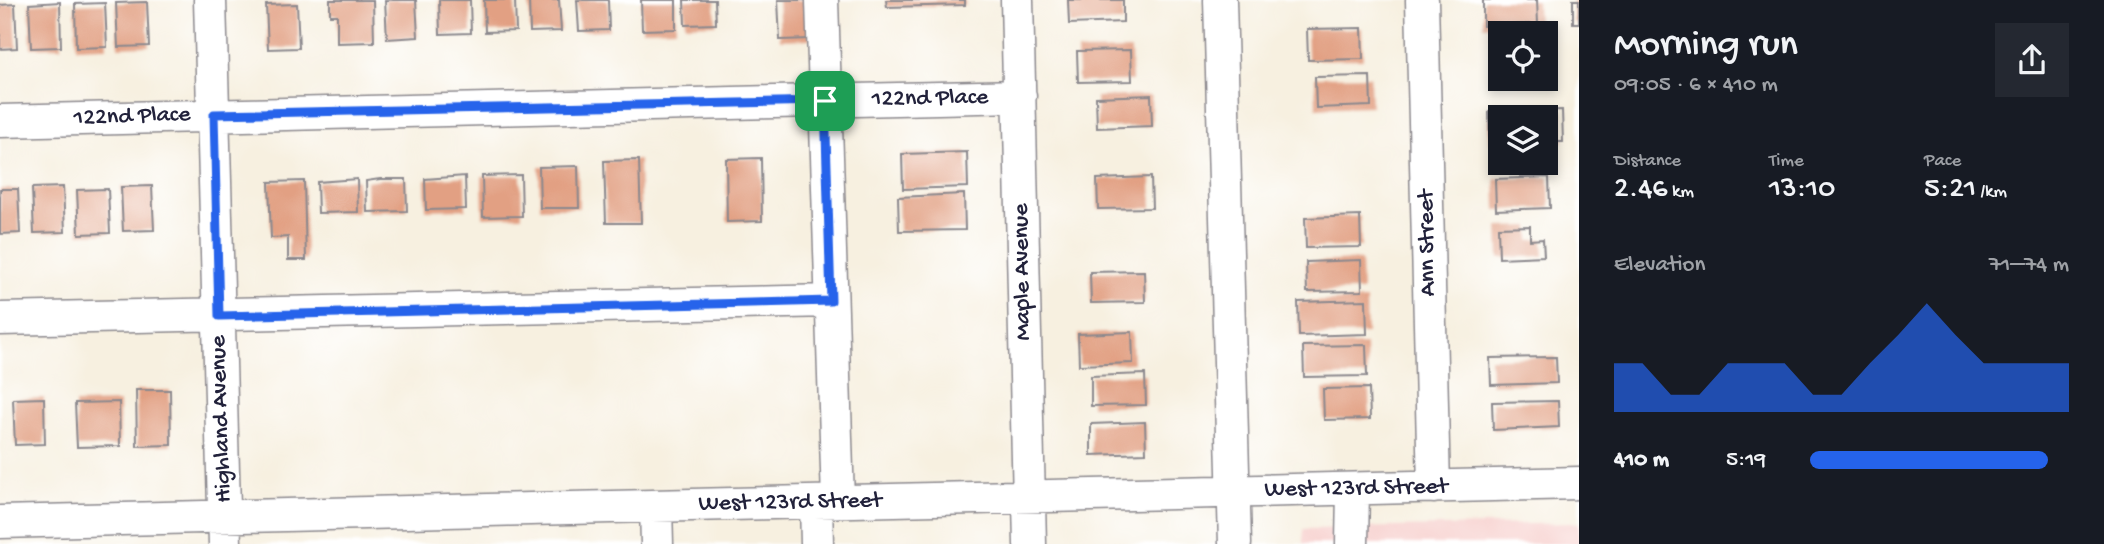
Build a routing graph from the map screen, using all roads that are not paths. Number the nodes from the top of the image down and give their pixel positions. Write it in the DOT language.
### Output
graph roads {
  1 [pos="210,0"];
  2 [pos="822,0"];
  3 [pos="1017,0"];
  4 [pos="1220,0"];
  5 [pos="1422,0"];
  6 [pos="1020,96"];
  7 [pos="825,101"];
  8 [pos="214,114"];
  9 [pos="0,121"];
  10 [pos="831,301"];
  11 [pos="219,316"];
  12 [pos="0,319"];
  13 [pos="1579,483"];
  14 [pos="1434,487"];
  15 [pos="1353,489"];
  16 [pos="1234,492"];
  17 [pos="1028,497"];
  18 [pos="827,502"];
  19 [pos="656,506"];
  20 [pos="0,522"];
  21 [pos="225,530"];
  22 [pos="657,544"];
  23 [pos="817,544"];
  24 [pos="1030,544"];
  25 [pos="1235,544"];
  26 [pos="1352,544"];
  1 -- 8 [label="street, Highland Avenue"];
  2 -- 7 [label="street"];
  3 -- 6 [label="street, Maple Avenue"];
  4 -- 16 [label="street"];
  5 -- 14 [label="street, Ann Street"];
  6 -- 7 [label="street, 122nd Place"];
  6 -- 17 [label="street, Maple Avenue"];
  7 -- 8 [label="street, 122nd Place"];
  7 -- 10 [label="street"];
  8 -- 9 [label="street, 122nd Place"];
  8 -- 11 [label="street, Highland Avenue"];
  10 -- 11 [label="street"];
  10 -- 18 [label="street"];
  11 -- 12 [label="street"];
  11 -- 21 [label="street, Highland Avenue"];
  13 -- 14 [label="street, West 123rd Street"];
  14 -- 15 [label="street, West 123rd Street"];
  15 -- 16 [label="street, West 123rd Street"];
  15 -- 26 [label="street"];
  16 -- 17 [label="street, West 123rd Street"];
  16 -- 25 [label="street"];
  17 -- 18 [label="street, West 123rd Street"];
  17 -- 24 [label="street, Maple Avenue"];
  18 -- 19 [label="street, West 123rd Street"];
  18 -- 23 [label="street"];
  19 -- 21 [label="street, West 123rd Street"];
  19 -- 22 [label="street"];
  20 -- 21 [label="street, West 123rd Street"];
}
